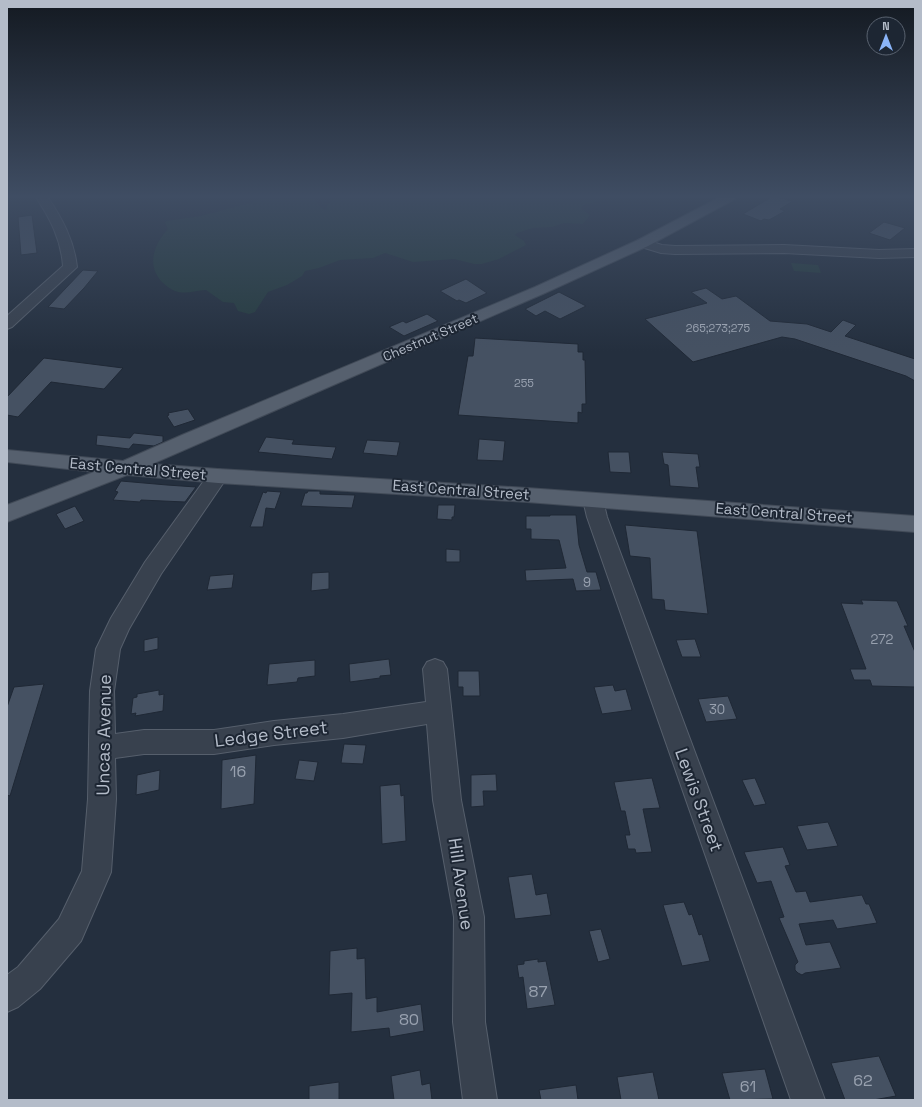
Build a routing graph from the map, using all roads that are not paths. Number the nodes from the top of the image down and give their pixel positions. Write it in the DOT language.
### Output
graph roads {
  1 [pos="65,248"];
  2 [pos="633,248"];
  3 [pos="657,248"];
  4 [pos="915,253"];
  5 [pos="7,304"];
  6 [pos="27,306"];
  7 [pos="7,324"];
  8 [pos="189,439"];
  9 [pos="7,456"];
  10 [pos="45,461"];
  11 [pos="125,468"];
  12 [pos="218,476"];
  13 [pos="593,500"];
  14 [pos="28,504"];
  15 [pos="7,514"];
  16 [pos="915,524"];
  17 [pos="434,669"];
  18 [pos="438,711"];
  19 [pos="102,748"];
  20 [pos="7,996"];
  21 [pos="480,1100"];
  22 [pos="808,1100"];
  1 -- 6 [label="street"];
  2 -- 8 [label="main road, Chestnut Street"];
  3 -- 4 [label="street"];
  5 -- 6 [label="street"];
  6 -- 7 [label="street"];
  8 -- 11 [label="main road, Chestnut Street"];
  8 -- 12 [label="main road"];
  9 -- 10 [label="main road, East Central Street"];
  10 -- 11 [label="main road, East Central Street"];
  10 -- 14 [label="main road"];
  11 -- 12 [label="main road, East Central Street"];
  11 -- 14 [label="main road, Chestnut Street"];
  12 -- 13 [label="main road, East Central Street"];
  12 -- 19 [label="street, Uncas Avenue"];
  13 -- 16 [label="main road, East Central Street"];
  13 -- 22 [label="street, Lewis Street"];
  14 -- 15 [label="main road"];
  17 -- 18 [label="street, Hill Avenue"];
  18 -- 19 [label="street, Ledge Street"];
  18 -- 21 [label="street, Hill Avenue"];
  19 -- 20 [label="street, Uncas Avenue"];
}
